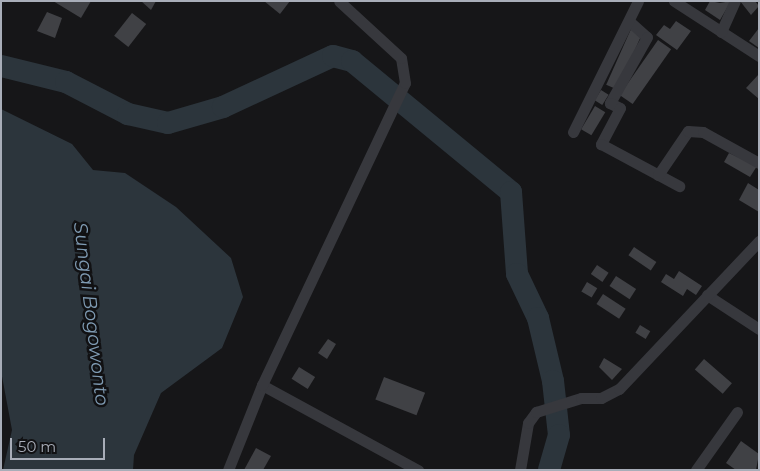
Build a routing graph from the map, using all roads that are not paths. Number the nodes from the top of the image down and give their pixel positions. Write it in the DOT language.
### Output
graph roads {
  1 [pos="339,1"];
  2 [pos="638,1"];
  3 [pos="674,1"];
  4 [pos="735,1"];
  5 [pos="629,21"];
  6 [pos="721,32"];
  7 [pos="759,56"];
  8 [pos="572,132"];
  9 [pos="759,163"];
  10 [pos="658,175"];
  11 [pos="679,186"];
  12 [pos="759,241"];
  13 [pos="707,295"];
  14 [pos="759,329"];
  15 [pos="262,385"];
  16 [pos="737,412"];
  17 [pos="402,466"];
  18 [pos="228,470"];
  19 [pos="418,470"];
  20 [pos="520,470"];
  21 [pos="696,470"];
  1 -- 15 [label="street"];
  2 -- 5 [label="street"];
  3 -- 6 [label="street"];
  4 -- 6 [label="street"];
  5 -- 8 [label="street"];
  5 -- 10 [label="street"];
  6 -- 7 [label="street"];
  9 -- 10 [label="street"];
  10 -- 11 [label="street"];
  12 -- 13 [label="street"];
  13 -- 14 [label="street"];
  13 -- 20 [label="street"];
  15 -- 17 [label="street"];
  15 -- 18 [label="street"];
  16 -- 21 [label="street"];
  17 -- 19 [label="street"];
}
